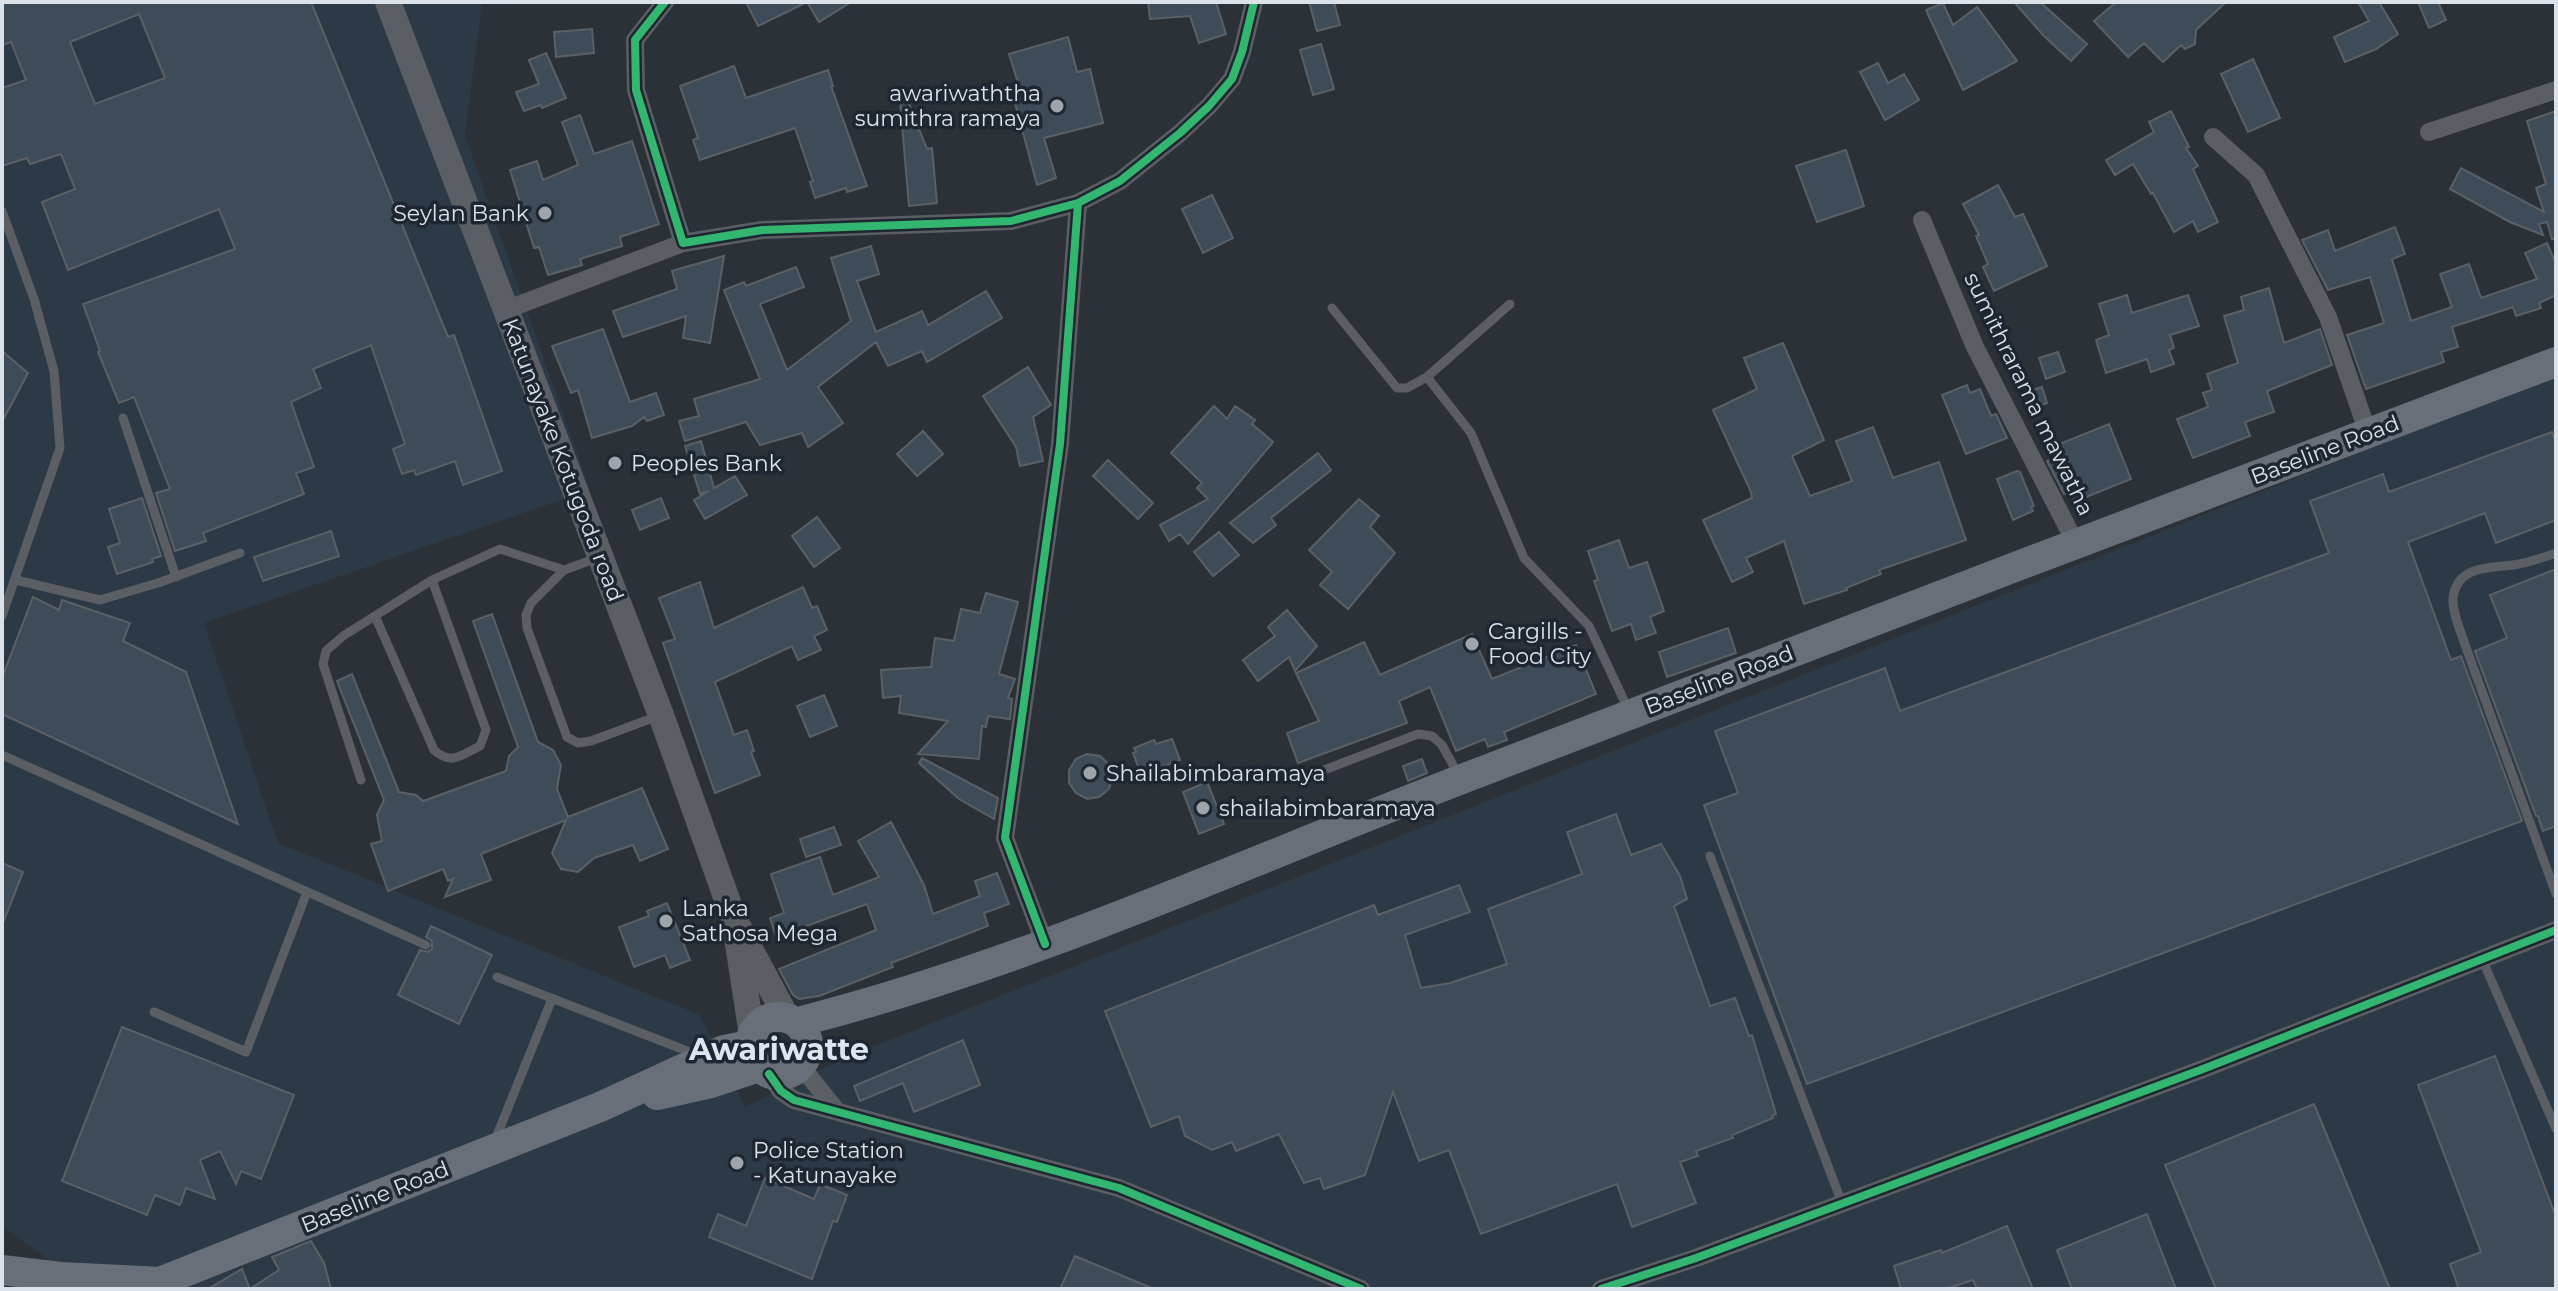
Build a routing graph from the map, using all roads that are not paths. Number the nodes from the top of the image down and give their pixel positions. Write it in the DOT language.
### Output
graph roads {
  1 [pos="388,2"];
  2 [pos="665,2"];
  3 [pos="1254,2"];
  4 [pos="2556,90"];
  5 [pos="2429,132"];
  6 [pos="2213,137"];
  7 [pos="1078,203"];
  8 [pos="2,211"];
  9 [pos="1922,220"];
  10 [pos="683,243"];
  11 [pos="1510,304"];
  12 [pos="1332,308"];
  13 [pos="505,310"];
  14 [pos="2556,362"];
  15 [pos="1427,377"];
  16 [pos="123,418"];
  17 [pos="2368,433"];
  18 [pos="2076,544"];
  19 [pos="240,553"];
  20 [pos="2556,553"];
  21 [pos="599,557"];
  22 [pos="564,570"];
  23 [pos="176,577"];
  24 [pos="16,580"];
  25 [pos="432,580"];
  26 [pos="2,616"];
  27 [pos="375,616"];
  28 [pos="1631,714"];
  29 [pos="661,715"];
  30 [pos="2,755"];
  31 [pos="1311,775"];
  32 [pos="1461,779"];
  33 [pos="361,780"];
  34 [pos="1710,856"];
  35 [pos="307,892"];
  36 [pos="2556,894"];
  37 [pos="734,919"];
  38 [pos="2556,930"];
  39 [pos="1045,944"];
  40 [pos="426,945"];
  41 [pos="2482,959"];
  42 [pos="497,977"];
  43 [pos="552,999"];
  44 [pos="154,1012"];
  45 [pos="798,1039"];
  46 [pos="757,1055"];
  47 [pos="706,1059"];
  48 [pos="600,1107"];
  49 [pos="836,1110"];
  50 [pos="2556,1129"];
  51 [pos="490,1151"];
  52 [pos="1842,1203"];
  53 [pos="2,1270"];
  54 [pos="2,1277"];
  55 [pos="156,1285"];
  56 [pos="17,1289"];
  57 [pos="1361,1289"];
  58 [pos="1601,1289"];
  1 -- 13 [label="main road, Katunayake Kotugoda road"];
  2 -- 10 [label="street"];
  3 -- 7 [label="street"];
  4 -- 5 [label="street"];
  6 -- 17 [label="street"];
  7 -- 10 [label="street"];
  7 -- 39 [label="street"];
  8 -- 24 [label="lane"];
  9 -- 18 [label="street, sumithrarama mawatha"];
  10 -- 13 [label="street"];
  11 -- 15 [label="lane"];
  12 -- 15 [label="lane"];
  13 -- 21 [label="main road, Katunayake Kotugoda road"];
  14 -- 17 [label="main road, Baseline Road"];
  15 -- 28 [label="lane"];
  16 -- 23 [label="lane"];
  17 -- 18 [label="main road, Baseline Road"];
  18 -- 28 [label="main road, Baseline Road"];
  19 -- 23 [label="lane"];
  20 -- 36 [label="lane"];
  21 -- 22 [label="lane"];
  21 -- 29 [label="main road, Katunayake Kotugoda road"];
  22 -- 25 [label="lane"];
  22 -- 29 [label="lane"];
  23 -- 24 [label="lane"];
  24 -- 26 [label="lane"];
  25 -- 27 [label="lane"];
  25 -- 27 [label="lane"];
  27 -- 33 [label="lane"];
  28 -- 32 [label="main road, Baseline Road"];
  29 -- 37 [label="main road, Katunayake Kotugoda road"];
  30 -- 35 [label="lane"];
  31 -- 32 [label="lane"];
  32 -- 39 [label="main road, Baseline Road"];
  34 -- 52 [label="lane"];
  35 -- 40 [label="lane"];
  35 -- 44 [label="lane"];
  37 -- 45 [label="main road, Katunayake Kotugoda road"];
  37 -- 46 [label="main road, Katunayake Kotugoda road"];
  38 -- 41 [label="street"];
  39 -- 45 [label="main road, Baseline Road"];
  41 -- 50 [label="lane"];
  41 -- 52 [label="street"];
  42 -- 43 [label="lane"];
  43 -- 47 [label="lane"];
  43 -- 51 [label="lane"];
  45 -- 46 [label="main road"];
  45 -- 46 [label="main road"];
  45 -- 49 [label="street"];
  46 -- 47 [label="main road, Baseline Road"];
  46 -- 48 [label="main road, Baseline Road"];
  46 -- 49 [label="street"];
  47 -- 48 [label="main road, Baseline Road"];
  48 -- 51 [label="main road, Baseline Road"];
  49 -- 57 [label="street"];
  51 -- 55 [label="main road, Baseline Road"];
  52 -- 58 [label="street"];
  53 -- 55 [label="main road"];
  54 -- 56 [label="main road"];
}
